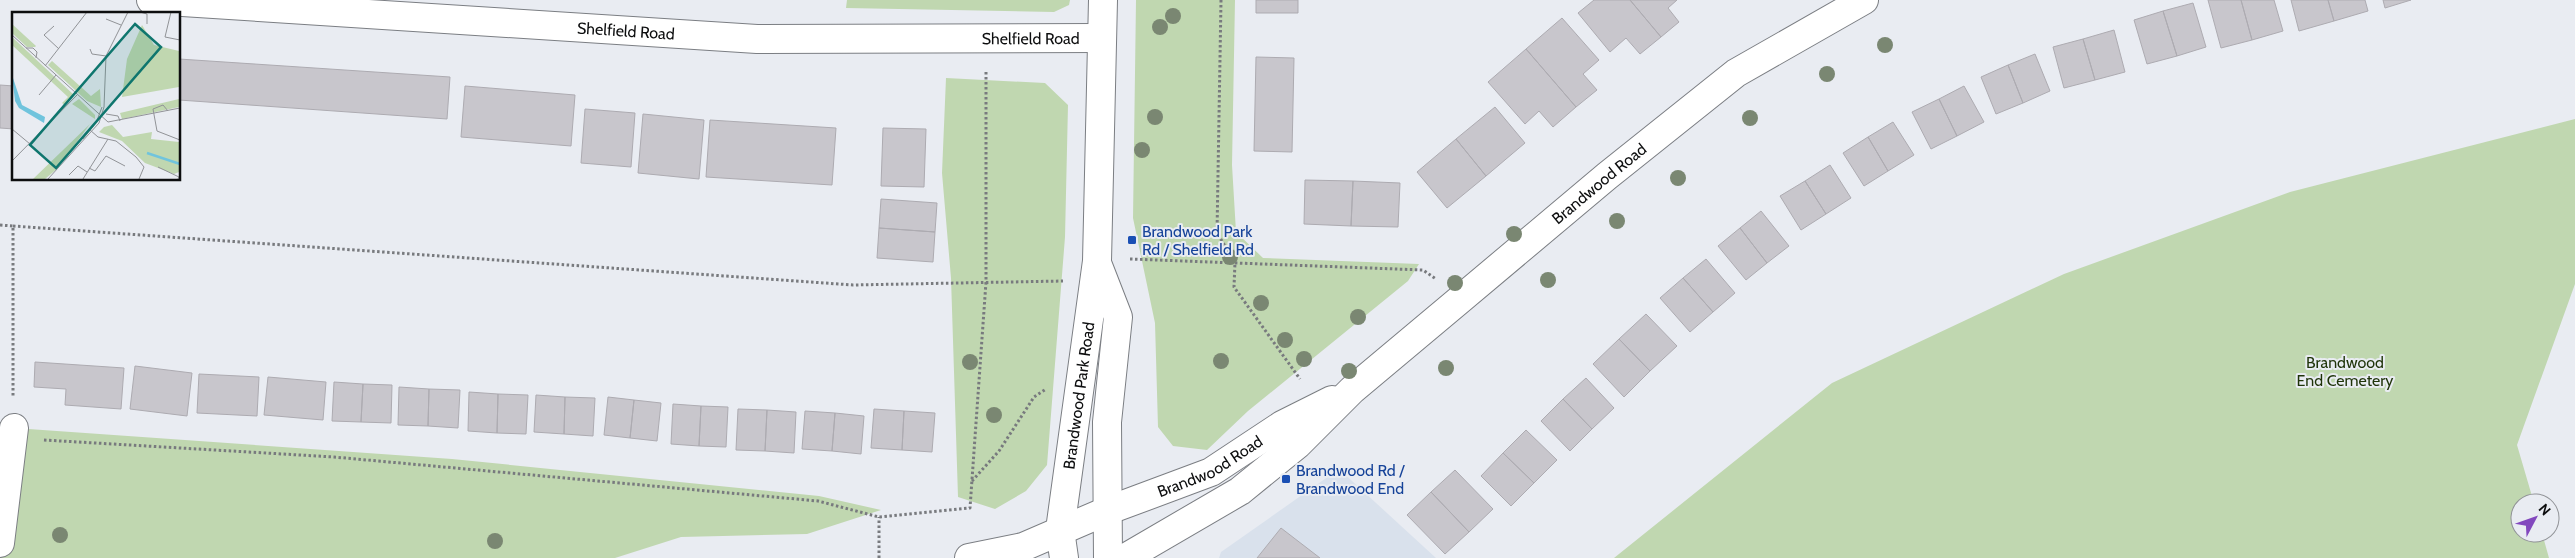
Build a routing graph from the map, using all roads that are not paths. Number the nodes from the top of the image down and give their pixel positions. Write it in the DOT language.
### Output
graph roads {
  1 [pos="151,0"];
  2 [pos="1103,0"];
  3 [pos="1864,0"];
  4 [pos="1102,38"];
  5 [pos="1097,261"];
  6 [pos="1352,390"];
  7 [pos="13,433"];
  8 [pos="1060,530"];
  9 [pos="1108,535"];
  10 [pos="0,543"];
  11 [pos="969,558"];
  12 [pos="1064,558"];
  13 [pos="1125,558"];
  1 -- 4 [label="street, Shelfield Road"];
  2 -- 4 [label="street, Brandwood Park Road"];
  3 -- 6 [label="street, Brandwood Road"];
  4 -- 5 [label="street, Brandwood Park Road"];
  5 -- 8 [label="street, Brandwood Park Road"];
  5 -- 9 [label="street, Brandwood Park Road"];
  6 -- 9 [label="street, Brandwood Road"];
  6 -- 13 [label="street, Brandwood Road"];
  7 -- 10 [label="street"];
  8 -- 9 [label="street, Brandwood Road"];
  8 -- 11 [label="street, Brandwood Road"];
  8 -- 12 [label="street, Brandwood Park Road"];
}
